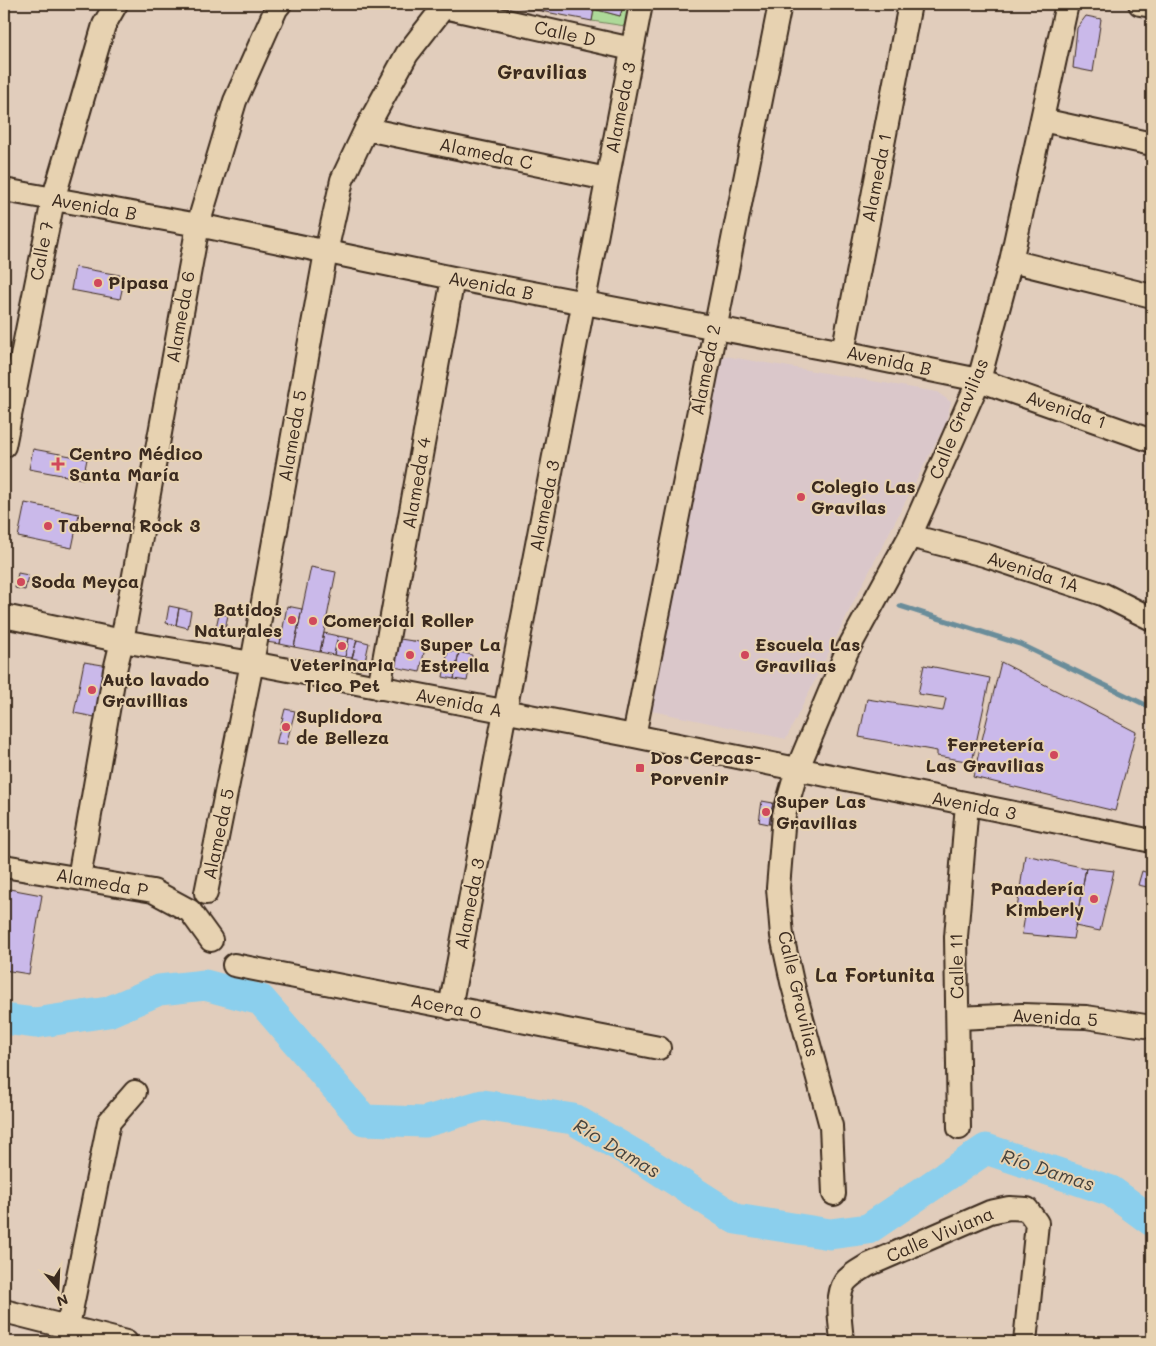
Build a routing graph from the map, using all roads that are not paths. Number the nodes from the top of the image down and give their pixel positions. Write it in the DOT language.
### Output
graph roads {
  1 [pos="116,4"];
  2 [pos="280,4"];
  3 [pos="641,4"];
  4 [pos="780,4"];
  5 [pos="910,4"];
  6 [pos="1067,4"];
  7 [pos="1140,4"];
  8 [pos="443,5"];
  9 [pos="1152,6"];
  10 [pos="632,49"];
  11 [pos="1042,120"];
  12 [pos="366,129"];
  13 [pos="1152,144"];
  14 [pos="607,179"];
  15 [pos="4,190"];
  16 [pos="53,200"];
  17 [pos="198,225"];
  18 [pos="326,252"];
  19 [pos="1012,261"];
  20 [pos="453,278"];
  21 [pos="1152,296"];
  22 [pos="584,303"];
  23 [pos="714,328"];
  24 [pos="843,352"];
  25 [pos="979,380"];
  26 [pos="1152,441"];
  27 [pos="4,446"];
  28 [pos="910,536"];
  29 [pos="4,616"];
  30 [pos="1152,619"];
  31 [pos="122,641"];
  32 [pos="252,663"];
  33 [pos="379,688"];
  34 [pos="504,712"];
  35 [pos="634,736"];
  36 [pos="796,770"];
  37 [pos="967,804"];
  38 [pos="1152,841"];
  39 [pos="4,866"];
  40 [pos="79,878"];
  41 [pos="206,893"];
  42 [pos="211,940"];
  43 [pos="234,965"];
  44 [pos="450,1008"];
  45 [pos="958,1018"];
  46 [pos="1152,1027"];
  47 [pos="659,1048"];
  48 [pos="135,1092"];
  49 [pos="959,1128"];
  50 [pos="834,1194"];
  51 [pos="4,1311"];
  52 [pos="68,1326"];
  53 [pos="115,1341"];
  54 [pos="842,1342"];
  55 [pos="1025,1342"];
  1 -- 16 [label="street, Calle 7"];
  2 -- 17 [label="street, Alameda 6"];
  3 -- 10 [label="street, Alameda 3"];
  4 -- 23 [label="street, Alameda 2"];
  5 -- 24 [label="street, Alameda 1"];
  6 -- 11 [label="street, Calle Gravilias"];
  7 -- 9 [label="street"];
  8 -- 10 [label="street, Calle D"];
  8 -- 12 [label="street, Alameda 5"];
  10 -- 14 [label="street, Alameda 3"];
  11 -- 13 [label="street"];
  11 -- 19 [label="street, Calle Gravilias"];
  12 -- 14 [label="street, Alameda C"];
  12 -- 18 [label="street, Alameda 5"];
  14 -- 22 [label="street, Alameda 3"];
  15 -- 16 [label="street, Avenida B"];
  16 -- 17 [label="street, Avenida B"];
  16 -- 27 [label="street, Calle 7"];
  17 -- 18 [label="street, Avenida B"];
  17 -- 31 [label="street, Alameda 6"];
  18 -- 20 [label="street, Avenida B"];
  18 -- 32 [label="street, Alameda 5"];
  19 -- 21 [label="street"];
  19 -- 25 [label="street, Calle Gravilias"];
  20 -- 22 [label="street, Avenida B"];
  20 -- 33 [label="street, Alameda 4"];
  22 -- 23 [label="street, Avenida B"];
  22 -- 34 [label="street, Alameda 3"];
  23 -- 24 [label="street, Avenida B"];
  23 -- 35 [label="street, Alameda 2"];
  24 -- 25 [label="street, Avenida B"];
  25 -- 26 [label="street, Avenida 1"];
  25 -- 28 [label="street, Calle Gravilias"];
  28 -- 30 [label="street, Avenida 1A"];
  28 -- 36 [label="street, Calle Gravilias"];
  29 -- 31 [label="street, Avenida A"];
  31 -- 32 [label="street, Avenida A"];
  31 -- 40 [label="street"];
  32 -- 33 [label="street, Avenida A"];
  32 -- 41 [label="street, Alameda 5"];
  33 -- 34 [label="street, Avenida A"];
  34 -- 35 [label="street, Avenida A"];
  34 -- 44 [label="street, Alameda 3"];
  35 -- 36 [label="street, Avenida A"];
  36 -- 37 [label="street, Avenida 3"];
  36 -- 50 [label="street, Calle Gravilias"];
  37 -- 38 [label="street, Avenida 3"];
  37 -- 45 [label="street, Calle 11"];
  39 -- 40 [label="street, Alameda P"];
  40 -- 42 [label="street, Alameda P"];
  43 -- 44 [label="street, Acera 0"];
  44 -- 47 [label="street, Acera 0"];
  45 -- 46 [label="street, Avenida 5"];
  45 -- 49 [label="street, Calle 11"];
  48 -- 52 [label="street"];
  51 -- 52 [label="street"];
  52 -- 53 [label="street"];
  54 -- 55 [label="street, Calle Viviana"];
}
